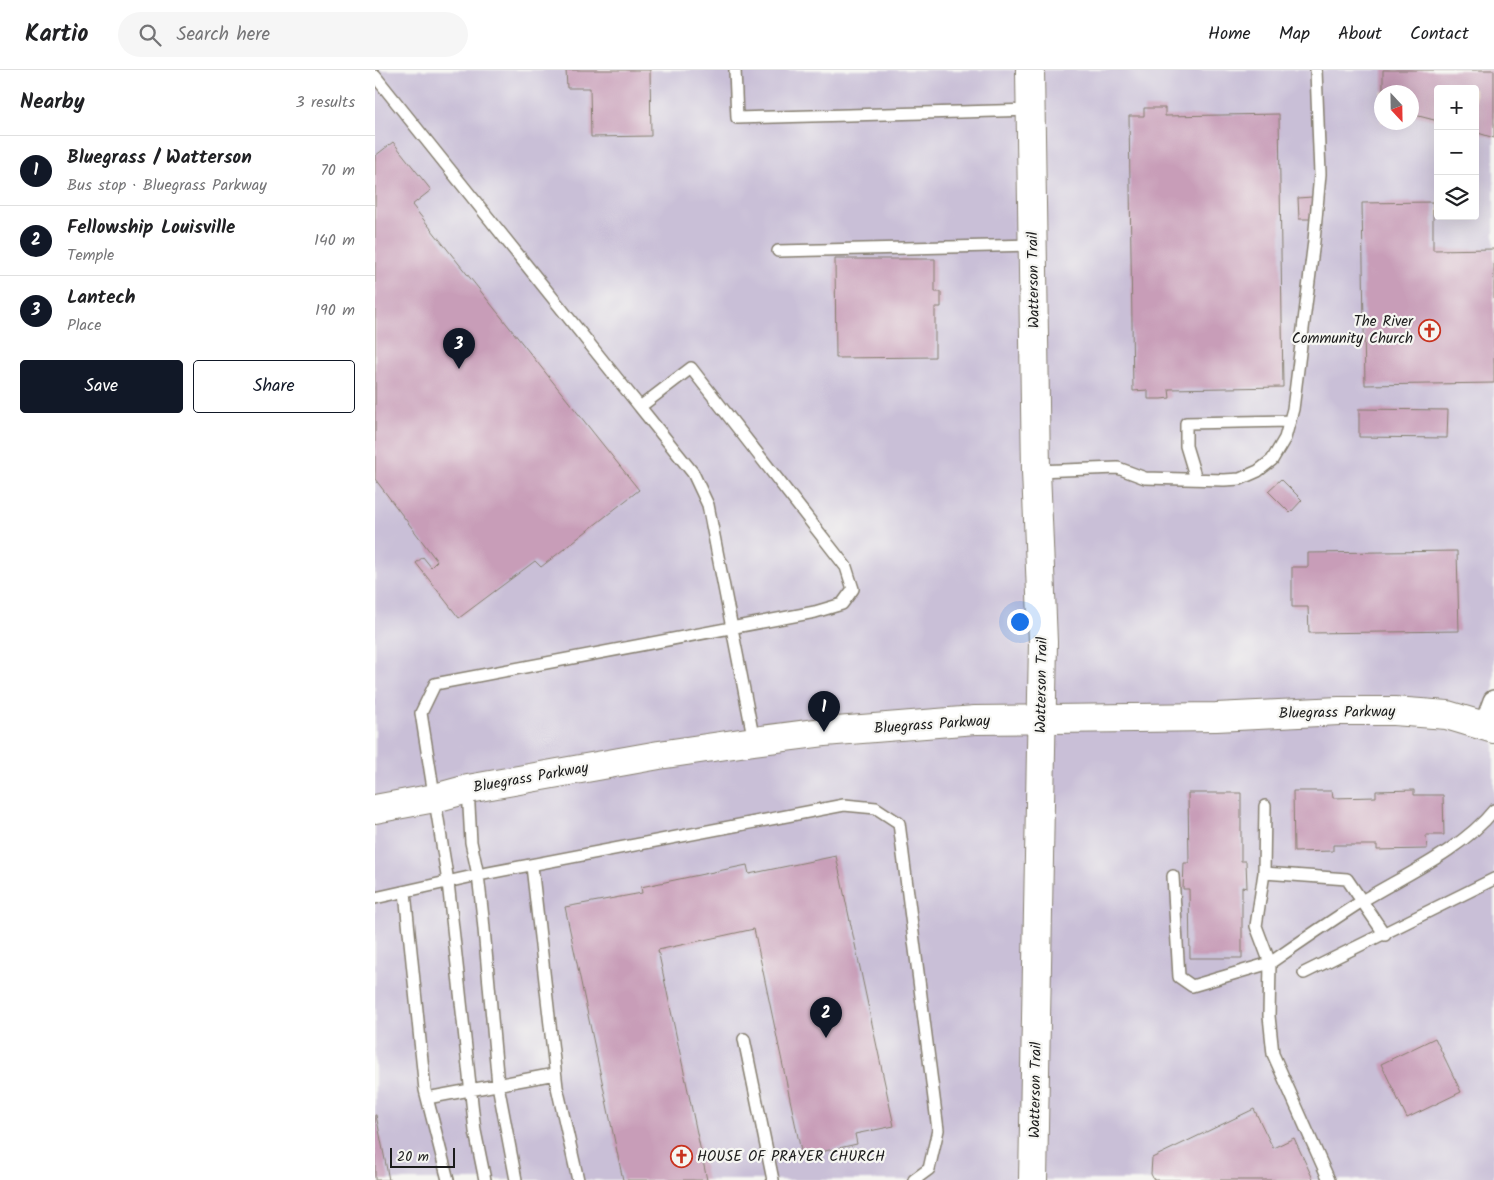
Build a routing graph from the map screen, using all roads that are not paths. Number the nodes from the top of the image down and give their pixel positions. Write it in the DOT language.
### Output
graph roads {
  1 [pos="735,70"];
  2 [pos="1030,70"];
  3 [pos="1316,70"];
  4 [pos="375,76"];
  5 [pos="1031,110"];
  6 [pos="1033,245"];
  7 [pos="778,251"];
  8 [pos="640,407"];
  9 [pos="1290,421"];
  10 [pos="1037,471"];
  11 [pos="1196,479"];
  12 [pos="731,628"];
  13 [pos="1491,718"];
  14 [pos="1041,720"];
  15 [pos="754,740"];
  16 [pos="468,789"];
  17 [pos="435,798"];
  18 [pos="1265,806"];
  19 [pos="375,810"];
  20 [pos="1494,810"];
  21 [pos="532,866"];
  22 [pos="1264,873"];
  23 [pos="479,875"];
  24 [pos="1173,876"];
  25 [pos="1494,879"];
  26 [pos="448,882"];
  27 [pos="405,892"];
  28 [pos="375,898"];
  29 [pos="1363,901"];
  30 [pos="1385,935"];
  31 [pos="1270,963"];
  32 [pos="1305,974"];
  33 [pos="744,1039"];
  34 [pos="555,1074"];
  35 [pos="498,1085"];
  36 [pos="470,1089"];
  37 [pos="427,1098"];
  38 [pos="448,1180"];
  39 [pos="485,1180"];
  40 [pos="516,1180"];
  41 [pos="578,1180"];
  42 [pos="773,1180"];
  43 [pos="914,1180"];
  44 [pos="1033,1180"];
  45 [pos="1329,1180"];
  1 -- 5 [label="lane"];
  2 -- 5 [label="street, Watterson Trail"];
  3 -- 9 [label="lane"];
  4 -- 8 [label="lane"];
  5 -- 6 [label="street, Watterson Trail"];
  6 -- 7 [label="lane"];
  6 -- 10 [label="street, Watterson Trail"];
  8 -- 12 [label="lane"];
  8 -- 12 [label="lane"];
  9 -- 11 [label="lane"];
  9 -- 11 [label="lane"];
  10 -- 11 [label="lane"];
  10 -- 14 [label="street, Watterson Trail"];
  12 -- 15 [label="lane"];
  12 -- 17 [label="lane"];
  13 -- 14 [label="street, Bluegrass Parkway"];
  14 -- 15 [label="street, Bluegrass Parkway"];
  14 -- 44 [label="street, Watterson Trail"];
  15 -- 16 [label="street, Bluegrass Parkway"];
  16 -- 17 [label="street, Bluegrass Parkway"];
  16 -- 23 [label="lane"];
  17 -- 19 [label="street, Bluegrass Parkway"];
  17 -- 26 [label="lane"];
  18 -- 22 [label="lane"];
  20 -- 29 [label="lane"];
  21 -- 23 [label="lane"];
  21 -- 34 [label="lane"];
  21 -- 43 [label="lane"];
  22 -- 29 [label="lane"];
  22 -- 31 [label="lane"];
  23 -- 26 [label="lane"];
  23 -- 35 [label="lane"];
  24 -- 31 [label="lane"];
  25 -- 30 [label="lane"];
  26 -- 27 [label="lane"];
  26 -- 36 [label="lane"];
  27 -- 28 [label="lane"];
  27 -- 37 [label="lane"];
  29 -- 30 [label="lane"];
  29 -- 31 [label="lane"];
  30 -- 32 [label="lane"];
  31 -- 45 [label="lane"];
  33 -- 42 [label="lane"];
  34 -- 35 [label="lane"];
  34 -- 41 [label="lane"];
  35 -- 36 [label="lane"];
  35 -- 40 [label="lane"];
  36 -- 37 [label="lane"];
  36 -- 39 [label="lane"];
  37 -- 38 [label="lane"];
}
